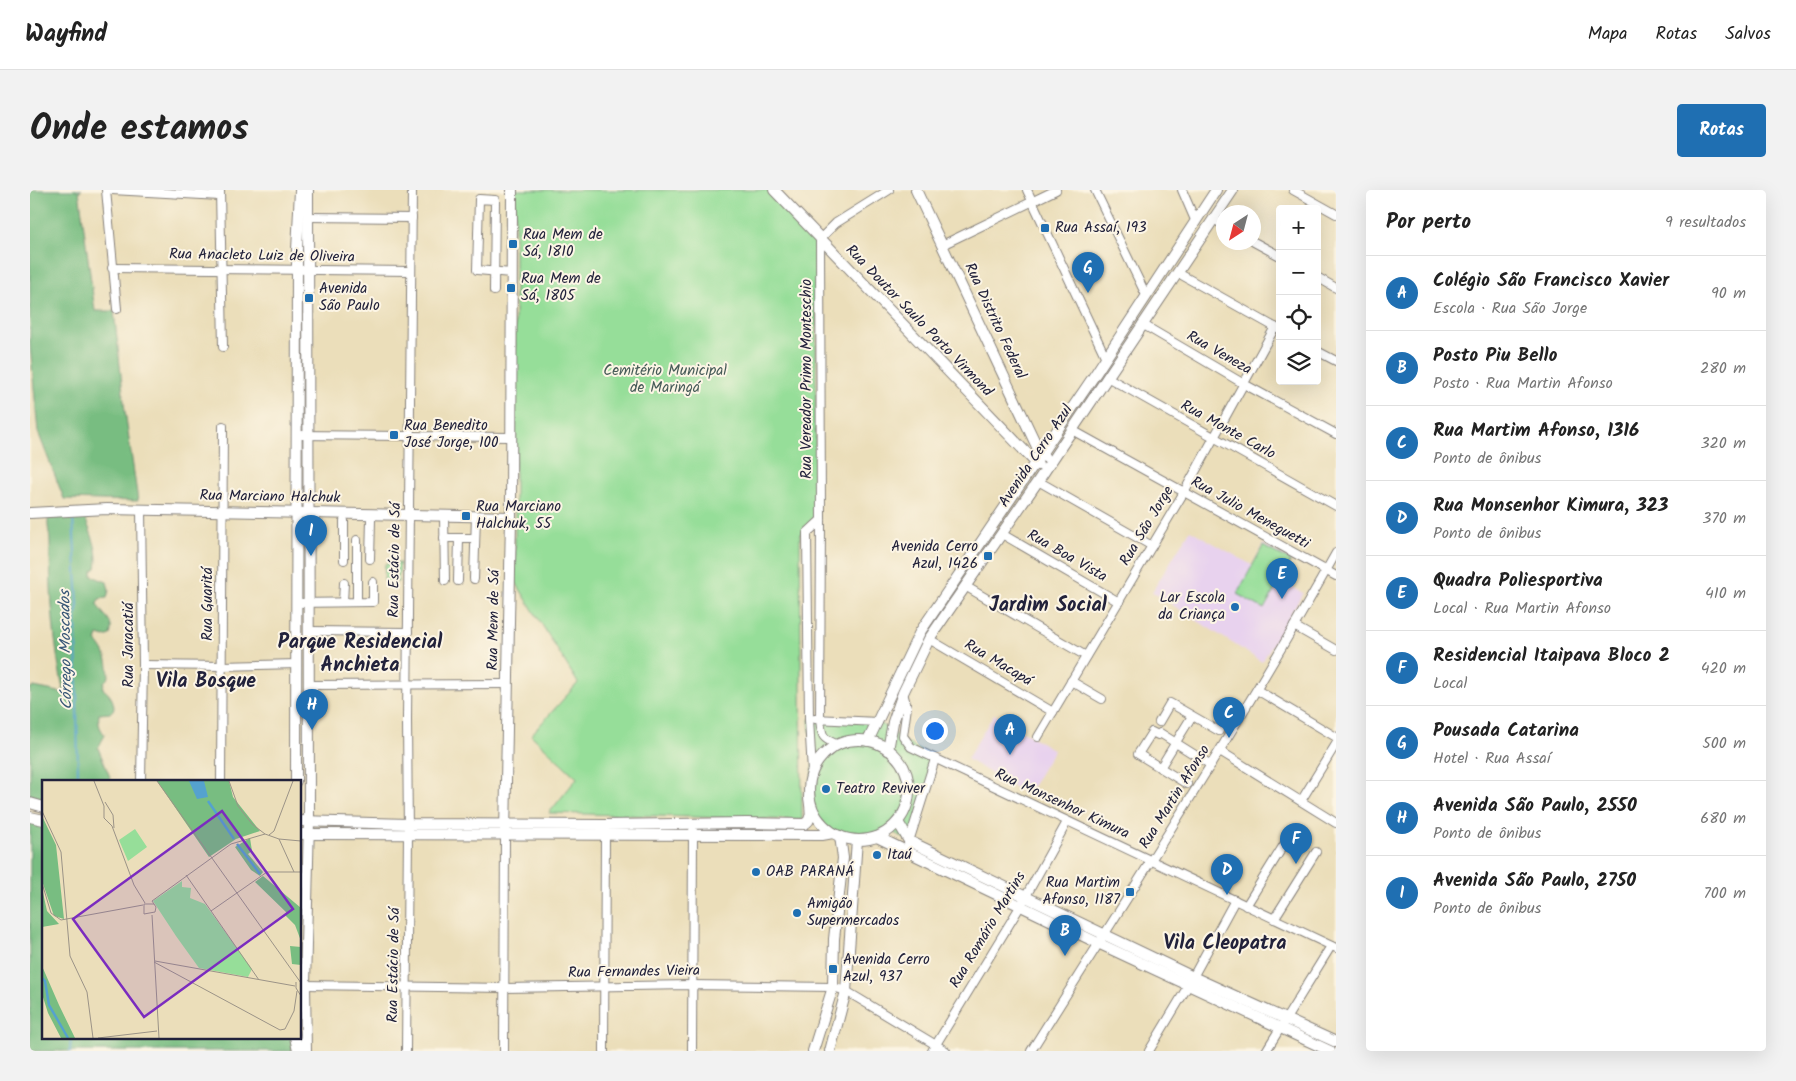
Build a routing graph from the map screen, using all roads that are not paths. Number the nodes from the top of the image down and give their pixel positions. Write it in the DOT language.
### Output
graph roads {
  1 [pos="106,190"];
  2 [pos="112,190"];
  3 [pos="300,190"];
  4 [pos="308,190"];
  5 [pos="412,190"];
  6 [pos="512,190"];
  7 [pos="774,190"];
  8 [pos="889,190"];
  9 [pos="916,190"];
  10 [pos="1027,190"];
  11 [pos="1056,190"];
  12 [pos="1095,190"];
  13 [pos="1182,190"];
  14 [pos="1216,190"];
  15 [pos="1233,190"];
  16 [pos="1293,190"];
  17 [pos="220,193"];
  18 [pos="1032,201"];
  19 [pos="1336,214"];
  20 [pos="1198,217"];
  21 [pos="308,218"];
  22 [pos="412,218"];
  23 [pos="1213,219"];
  24 [pos="1216,221"];
  25 [pos="820,239"];
  26 [pos="1199,241"];
  27 [pos="942,245"];
  28 [pos="1261,246"];
  29 [pos="1174,252"];
  30 [pos="1276,254"];
  31 [pos="112,268"];
  32 [pos="221,268"];
  33 [pos="297,270"];
  34 [pos="308,270"];
  35 [pos="411,271"];
  36 [pos="494,272"];
  37 [pos="511,273"];
  38 [pos="1178,273"];
  39 [pos="1321,279"];
  40 [pos="1336,288"];
  41 [pos="494,291"];
  42 [pos="1146,295"];
  43 [pos="117,309"];
  44 [pos="1142,324"];
  45 [pos="1276,327"];
  46 [pos="1276,330"];
  47 [pos="223,347"];
  48 [pos="1321,353"];
  49 [pos="1106,358"];
  50 [pos="1336,361"];
  51 [pos="1096,373"];
  52 [pos="1107,377"];
  53 [pos="1244,384"];
  54 [pos="1092,400"];
  55 [pos="224,426"];
  56 [pos="1072,430"];
  57 [pos="1336,434"];
  58 [pos="296,435"];
  59 [pos="308,435"];
  60 [pos="410,437"];
  61 [pos="510,437"];
  62 [pos="1214,438"];
  63 [pos="1040,452"];
  64 [pos="1034,462"];
  65 [pos="1047,467"];
  66 [pos="1038,481"];
  67 [pos="1184,492"];
  68 [pos="1336,506"];
  69 [pos="142,509"];
  70 [pos="222,511"];
  71 [pos="296,512"];
  72 [pos="309,512"];
  73 [pos="30,513"];
  74 [pos="409,514"];
  75 [pos="444,515"];
  76 [pos="476,516"];
  77 [pos="510,517"];
  78 [pos="371,518"];
  79 [pos="821,520"];
  80 [pos="344,521"];
  81 [pos="1002,534"];
  82 [pos="444,538"];
  83 [pos="459,538"];
  84 [pos="475,538"];
  85 [pos="344,539"];
  86 [pos="357,540"];
  87 [pos="370,540"];
  88 [pos="1152,546"];
  89 [pos="1336,553"];
  90 [pos="370,559"];
  91 [pos="344,560"];
  92 [pos="1326,571"];
  93 [pos="1336,576"];
  94 [pos="474,578"];
  95 [pos="445,581"];
  96 [pos="458,581"];
  97 [pos="344,582"];
  98 [pos="373,582"];
  99 [pos="965,586"];
  100 [pos="343,602"];
  101 [pos="358,602"];
  102 [pos="1119,602"];
  103 [pos="296,603"];
  104 [pos="308,603"];
  105 [pos="1294,626"];
  106 [pos="309,631"];
  107 [pos="408,632"];
  108 [pos="929,639"];
  109 [pos="1336,650"];
  110 [pos="1086,656"];
  111 [pos="912,661"];
  112 [pos="296,664"];
  113 [pos="143,665"];
  114 [pos="222,666"];
  115 [pos="1071,681"];
  116 [pos="508,684"];
  117 [pos="309,685"];
  118 [pos="408,685"];
  119 [pos="1257,690"];
  120 [pos="903,693"];
  121 [pos="1102,699"];
  122 [pos="1053,712"];
  123 [pos="1192,716"];
  124 [pos="809,719"];
  125 [pos="820,720"];
  126 [pos="878,722"];
  127 [pos="1159,722"];
  128 [pos="1219,732"];
  129 [pos="1038,736"];
  130 [pos="1336,737"];
  131 [pos="868,741"];
  132 [pos="1176,743"];
  133 [pos="1336,744"];
  134 [pos="838,745"];
  135 [pos="888,750"];
  136 [pos="1220,751"];
  137 [pos="935,759"];
  138 [pos="1211,765"];
  139 [pos="1160,768"];
  140 [pos="812,772"];
  141 [pos="141,780"];
  142 [pos="221,780"];
  143 [pos="296,780"];
  144 [pos="1187,784"];
  145 [pos="809,797"];
  146 [pos="1301,801"];
  147 [pos="305,821"];
  148 [pos="898,822"];
  149 [pos="1067,822"];
  150 [pos="1336,822"];
  151 [pos="693,828"];
  152 [pos="408,829"];
  153 [pos="505,829"];
  154 [pos="605,830"];
  155 [pos="304,834"];
  156 [pos="836,834"];
  157 [pos="1290,835"];
  158 [pos="877,837"];
  159 [pos="857,840"];
  160 [pos="907,846"];
  161 [pos="1316,852"];
  162 [pos="1151,861"];
  163 [pos="1023,900"];
  164 [pos="1235,900"];
  165 [pos="1246,906"];
  166 [pos="1274,919"];
  167 [pos="1104,933"];
  168 [pos="1098,943"];
  169 [pos="1333,947"];
  170 [pos="1191,981"];
  171 [pos="305,985"];
  172 [pos="691,985"];
  173 [pos="604,986"];
  174 [pos="832,987"];
  175 [pos="407,988"];
  176 [pos="505,988"];
  177 [pos="846,991"];
  178 [pos="1282,1024"];
  179 [pos="295,1038"];
  180 [pos="1336,1042"];
  181 [pos="934,1048"];
  182 [pos="296,1051"];
  183 [pos="306,1051"];
  184 [pos="406,1051"];
  185 [pos="504,1051"];
  186 [pos="604,1051"];
  187 [pos="692,1051"];
  188 [pos="814,1051"];
  189 [pos="830,1051"];
  190 [pos="946,1051"];
  191 [pos="1031,1051"];
  192 [pos="1149,1051"];
  193 [pos="1266,1051"];
  194 [pos="1330,1051"];
  1 -- 31 [label="street"];
  2 -- 17 [label="street"];
  3 -- 33 [label="main road"];
  4 -- 21 [label="main road"];
  5 -- 22 [label="street, Rua Estácio de Sá"];
  6 -- 37 [label="main road, Rua Mem de Sá"];
  7 -- 25 [label="main road, Rua Doutor Saulo Porto Virmond"];
  8 -- 25 [label="street"];
  9 -- 27 [label="main road, Rua Distrito Federal"];
  10 -- 18 [label="street"];
  11 -- 18 [label="street"];
  12 -- 42 [label="street"];
  13 -- 20 [label="street"];
  14 -- 20 [label="main road, Avenida Cerro Azul"];
  15 -- 23 [label="main road, Avenida Cerro Azul"];
  16 -- 19 [label="street"];
  17 -- 32 [label="street"];
  18 -- 27 [label="street"];
  18 -- 49 [label="street"];
  20 -- 26 [label="main road"];
  20 -- 29 [label="main road, Avenida Cerro Azul"];
  21 -- 22 [label="street"];
  21 -- 34 [label="main road"];
  22 -- 35 [label="street, Rua Estácio de Sá"];
  23 -- 24 [label="street"];
  23 -- 26 [label="main road, Avenida Cerro Azul"];
  25 -- 64 [label="main road, Rua Doutor Saulo Porto Virmond"];
  25 -- 79 [label="street, Rua Vereador Primo Monteschio"];
  26 -- 38 [label="main road, Avenida Cerro Azul"];
  27 -- 63 [label="main road, Rua Distrito Federal"];
  28 -- 30 [label="street"];
  29 -- 38 [label="main road"];
  29 -- 42 [label="main road, Avenida Cerro Azul"];
  31 -- 32 [label="street, Rua Anacleto Luiz de Oliveira"];
  31 -- 43 [label="street"];
  32 -- 33 [label="street, Rua Anacleto Luiz de Oliveira"];
  32 -- 47 [label="street"];
  33 -- 34 [label="street, Rua Anacleto Luiz de Oliveira"];
  33 -- 58 [label="main road"];
  34 -- 35 [label="street, Rua Anacleto Luiz de Oliveira"];
  34 -- 59 [label="main road"];
  35 -- 60 [label="street, Rua Estácio de Sá"];
  36 -- 36 [label="street"];
  36 -- 37 [label="street"];
  36 -- 41 [label="street"];
  37 -- 61 [label="main road, Rua Mem de Sá"];
  38 -- 44 [label="main road, Avenida Cerro Azul"];
  38 -- 45 [label="street"];
  39 -- 40 [label="street"];
  42 -- 49 [label="main road, Avenida Cerro Azul"];
  44 -- 52 [label="main road, Avenida Cerro Azul"];
  44 -- 53 [label="street, Rua Veneza"];
  46 -- 53 [label="street, Rua São Jorge"];
  48 -- 50 [label="street"];
  49 -- 51 [label="main road, Avenida Cerro Azul"];
  51 -- 54 [label="main road"];
  51 -- 63 [label="main road, Avenida Cerro Azul"];
  52 -- 54 [label="main road, Avenida Cerro Azul"];
  52 -- 62 [label="street, Rua Monte Carlo"];
  53 -- 57 [label="street, Rua Veneza"];
  53 -- 62 [label="street, Rua São Jorge"];
  54 -- 56 [label="main road, Avenida Cerro Azul"];
  55 -- 70 [label="street, Rua Guaritá"];
  56 -- 65 [label="main road, Avenida Cerro Azul"];
  56 -- 67 [label="street, Rua Julio Meneguetti"];
  58 -- 59 [label="street"];
  58 -- 71 [label="main road"];
  59 -- 60 [label="street"];
  59 -- 72 [label="main road"];
  60 -- 61 [label="street"];
  60 -- 74 [label="street, Rua Estácio de Sá"];
  61 -- 77 [label="main road, Rua Mem de Sá"];
  62 -- 67 [label="street, Rua São Jorge"];
  62 -- 68 [label="street, Rua Monte Carlo"];
  63 -- 64 [label="main road, Avenida Cerro Azul"];
  63 -- 65 [label="main road, Rua Distrito Federal"];
  64 -- 65 [label="main road, Rua Doutor Saulo Porto Virmond"];
  64 -- 111 [label="main road, Avenida Cerro Azul"];
  65 -- 66 [label="main road, Avenida Cerro Azul"];
  66 -- 81 [label="main road, Avenida Cerro Azul"];
  66 -- 88 [label="street"];
  67 -- 88 [label="street, Rua São Jorge"];
  67 -- 92 [label="street, Rua Julio Meneguetti"];
  69 -- 70 [label="main road, Rua Marciano Halchuk"];
  69 -- 73 [label="main road, Rua Marciano Halchuk"];
  69 -- 113 [label="street, Rua Jaracatiá"];
  70 -- 71 [label="main road, Rua Marciano Halchuk"];
  70 -- 114 [label="street, Rua Guaritá"];
  71 -- 72 [label="main road, Rua Marciano Halchuk"];
  71 -- 103 [label="main road"];
  72 -- 74 [label="main road, Rua Marciano Halchuk"];
  72 -- 104 [label="main road"];
  74 -- 75 [label="main road, Rua Marciano Halchuk"];
  74 -- 107 [label="street, Rua Estácio de Sá"];
  75 -- 76 [label="main road, Rua Marciano Halchuk"];
  75 -- 82 [label="street"];
  76 -- 77 [label="main road, Rua Marciano Halchuk"];
  76 -- 84 [label="street"];
  77 -- 116 [label="main road, Rua Mem de Sá"];
  78 -- 87 [label="street"];
  79 -- 124 [label="street"];
  79 -- 125 [label="street, Rua Vereador Primo Monteschio"];
  80 -- 85 [label="street"];
  81 -- 99 [label="main road, Avenida Cerro Azul"];
  81 -- 102 [label="street, Rua Boa Vista"];
  82 -- 83 [label="street"];
  82 -- 95 [label="street"];
  83 -- 84 [label="street"];
  83 -- 96 [label="street"];
  84 -- 94 [label="street"];
  85 -- 86 [label="street"];
  85 -- 91 [label="street"];
  86 -- 87 [label="street"];
  86 -- 101 [label="street"];
  87 -- 90 [label="street"];
  88 -- 102 [label="street, Rua São Jorge"];
  89 -- 92 [label="street, Rua Martin Afonso"];
  92 -- 93 [label="street, Rua Julio Meneguetti"];
  92 -- 105 [label="street, Rua Martin Afonso"];
  97 -- 100 [label="street"];
  98 -- 101 [label="street"];
  99 -- 108 [label="main road, Avenida Cerro Azul"];
  99 -- 110 [label="street"];
  100 -- 101 [label="street"];
  100 -- 104 [label="street"];
  102 -- 110 [label="street, Rua São Jorge"];
  103 -- 104 [label="street"];
  103 -- 112 [label="main road"];
  104 -- 106 [label="main road"];
  105 -- 109 [label="street"];
  105 -- 119 [label="street, Rua Martin Afonso"];
  106 -- 107 [label="street"];
  106 -- 117 [label="main road"];
  107 -- 118 [label="street, Rua Estácio de Sá"];
  108 -- 111 [label="main road, Avenida Cerro Azul"];
  108 -- 122 [label="street, Rua Macapá"];
  110 -- 115 [label="street, Rua São Jorge"];
  111 -- 120 [label="main road, Avenida Cerro Azul"];
  111 -- 126 [label="main road, Avenida Cerro Azul"];
  112 -- 114 [label="street"];
  112 -- 143 [label="main road"];
  113 -- 114 [label="street"];
  113 -- 141 [label="street, Rua Jaracatiá"];
  114 -- 142 [label="street, Rua Guaritá"];
  115 -- 121 [label="street"];
  115 -- 122 [label="street, Rua São Jorge"];
  116 -- 118 [label="street"];
  116 -- 153 [label="main road, Rua Mem de Sá"];
  117 -- 118 [label="street"];
  117 -- 147 [label="main road"];
  118 -- 152 [label="street, Rua Estácio de Sá"];
  119 -- 130 [label="street"];
  119 -- 136 [label="street, Rua Martin Afonso"];
  120 -- 135 [label="main road, Avenida Cerro Azul"];
  120 -- 137 [label="street, Rua Monsenhor Kimura"];
  122 -- 129 [label="street, Rua São Jorge"];
  123 -- 127 [label="street"];
  123 -- 128 [label="street"];
  123 -- 132 [label="street"];
  124 -- 125 [label="street"];
  124 -- 140 [label="street"];
  125 -- 126 [label="street"];
  125 -- 134 [label="street, Rua Vereador Primo Monteschio"];
  126 -- 131 [label="main road, Avenida Cerro Azul"];
  131 -- 134 [label="main road"];
  131 -- 135 [label="main road"];
  132 -- 138 [label="street"];
  132 -- 139 [label="street"];
  132 -- 139 [label="street"];
  133 -- 146 [label="street"];
  134 -- 140 [label="main road"];
  135 -- 148 [label="main road"];
  136 -- 138 [label="street, Rua Martin Afonso"];
  136 -- 146 [label="street"];
  137 -- 149 [label="street, Rua Monsenhor Kimura"];
  137 -- 160 [label="street"];
  138 -- 162 [label="street, Rua Martin Afonso"];
  139 -- 144 [label="street"];
  140 -- 145 [label="main road"];
  145 -- 151 [label="main road"];
  145 -- 156 [label="main road"];
  146 -- 150 [label="street"];
  147 -- 152 [label="main road"];
  147 -- 155 [label="main road"];
  148 -- 158 [label="main road"];
  148 -- 160 [label="main road"];
  149 -- 162 [label="street, Rua Monsenhor Kimura"];
  149 -- 163 [label="street, Rua Romário Martins"];
  151 -- 154 [label="main road"];
  151 -- 156 [label="main road"];
  151 -- 172 [label="street"];
  152 -- 153 [label="main road"];
  152 -- 155 [label="main road"];
  152 -- 175 [label="street, Rua Estácio de Sá"];
  153 -- 154 [label="main road"];
  153 -- 176 [label="street, Rua Mem de Sá"];
  154 -- 173 [label="street"];
  155 -- 171 [label="main road"];
  156 -- 159 [label="main road"];
  156 -- 174 [label="main road"];
  157 -- 165 [label="street"];
  158 -- 159 [label="main road"];
  158 -- 160 [label="main road"];
  159 -- 177 [label="main road"];
  160 -- 163 [label="main road"];
  161 -- 166 [label="street"];
  162 -- 164 [label="street, Rua Monsenhor Kimura"];
  162 -- 167 [label="street, Rua Martin Afonso"];
  163 -- 167 [label="main road"];
  163 -- 168 [label="main road"];
  163 -- 181 [label="street, Rua Romário Martins"];
  164 -- 165 [label="street, Rua Monsenhor Kimura"];
  164 -- 170 [label="street"];
  165 -- 166 [label="street, Rua Monsenhor Kimura"];
  166 -- 169 [label="street, Rua Monsenhor Kimura"];
  167 -- 168 [label="street, Rua Martin Afonso"];
  167 -- 170 [label="main road"];
  168 -- 170 [label="main road"];
  168 -- 191 [label="street, Rua Martin Afonso"];
  169 -- 178 [label="street"];
  170 -- 178 [label="main road"];
  170 -- 192 [label="street"];
  171 -- 175 [label="street, Rua Fernandes Vieira"];
  171 -- 183 [label="main road"];
  172 -- 173 [label="street, Rua Fernandes Vieira"];
  172 -- 174 [label="street, Rua Fernandes Vieira"];
  172 -- 187 [label="street"];
  173 -- 176 [label="street, Rua Fernandes Vieira"];
  173 -- 186 [label="street"];
  174 -- 177 [label="street, Rua Fernandes Vieira"];
  174 -- 188 [label="main road"];
  175 -- 176 [label="street, Rua Fernandes Vieira"];
  175 -- 184 [label="street, Rua Estácio de Sá"];
  176 -- 185 [label="street, Rua Mem de Sá"];
  177 -- 181 [label="street, Rua Fernandes Vieira"];
  177 -- 189 [label="main road"];
  178 -- 180 [label="main road"];
  178 -- 193 [label="street"];
  178 -- 194 [label="main road"];
  179 -- 182 [label="main road"];
  181 -- 190 [label="street, Rua Fernandes Vieira"];
}
